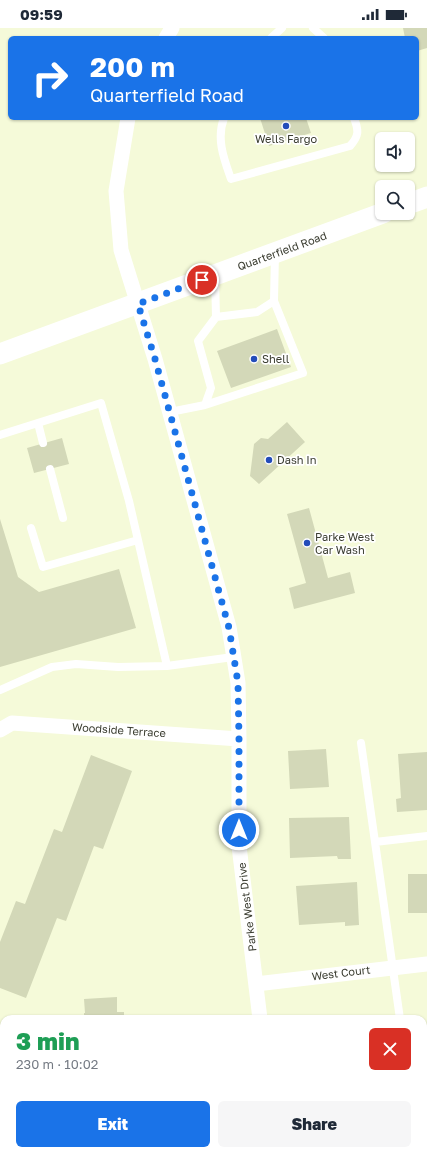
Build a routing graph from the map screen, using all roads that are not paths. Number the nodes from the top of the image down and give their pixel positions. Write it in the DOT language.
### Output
graph roads {
  1 [pos="282,28"];
  2 [pos="314,28"];
  3 [pos="273,36"];
  4 [pos="322,36"];
  5 [pos="128,120"];
  6 [pos="223,120"];
  7 [pos="355,120"];
  8 [pos="427,197"];
  9 [pos="415,201"];
  10 [pos="375,216"];
  11 [pos="275,253"];
  12 [pos="215,276"];
  13 [pos="274,301"];
  14 [pos="138,304"];
  15 [pos="216,318"];
  16 [pos="0,354"];
  17 [pos="205,406"];
  18 [pos="170,412"];
  19 [pos="38,423"];
  20 [pos="0,435"];
  21 [pos="43,443"];
  22 [pos="50,469"];
  23 [pos="63,518"];
  24 [pos="31,528"];
  25 [pos="138,540"];
  26 [pos="233,657"];
  27 [pos="166,666"];
  28 [pos="0,690"];
  29 [pos="0,730"];
  30 [pos="239,739"];
  31 [pos="361,742"];
  32 [pos="427,836"];
  33 [pos="375,842"];
  34 [pos="427,964"];
  35 [pos="393,967"];
  36 [pos="256,984"];
  37 [pos="260,1015"];
  38 [pos="399,1015"];
  1 -- 3 [label="lane"];
  2 -- 4 [label="lane"];
  5 -- 14 [label="street, Parke West Drive"];
  6 -- 7 [label="lane"];
  8 -- 9 [label="main road"];
  10 -- 11 [label="main road, Quarterfield Road"];
  11 -- 12 [label="main road, Quarterfield Road"];
  11 -- 13 [label="lane"];
  12 -- 14 [label="main road, Quarterfield Road"];
  12 -- 15 [label="lane"];
  13 -- 15 [label="lane"];
  13 -- 17 [label="lane"];
  14 -- 16 [label="main road, Quarterfield Road"];
  14 -- 18 [label="street, Parke West Drive"];
  15 -- 17 [label="lane"];
  17 -- 18 [label="lane"];
  18 -- 26 [label="street, Parke West Drive"];
  19 -- 20 [label="lane"];
  19 -- 21 [label="lane"];
  19 -- 25 [label="lane"];
  22 -- 23 [label="lane"];
  24 -- 25 [label="lane"];
  25 -- 27 [label="lane"];
  26 -- 27 [label="lane"];
  26 -- 30 [label="street, Parke West Drive"];
  27 -- 28 [label="lane"];
  29 -- 30 [label="street, Woodside Terrace"];
  30 -- 36 [label="street, Parke West Drive"];
  31 -- 33 [label="lane"];
  32 -- 33 [label="lane"];
  33 -- 35 [label="lane"];
  34 -- 35 [label="street, West Court"];
  35 -- 36 [label="street, West Court"];
  35 -- 38 [label="lane"];
  36 -- 37 [label="street, Parke West Drive"];
}
